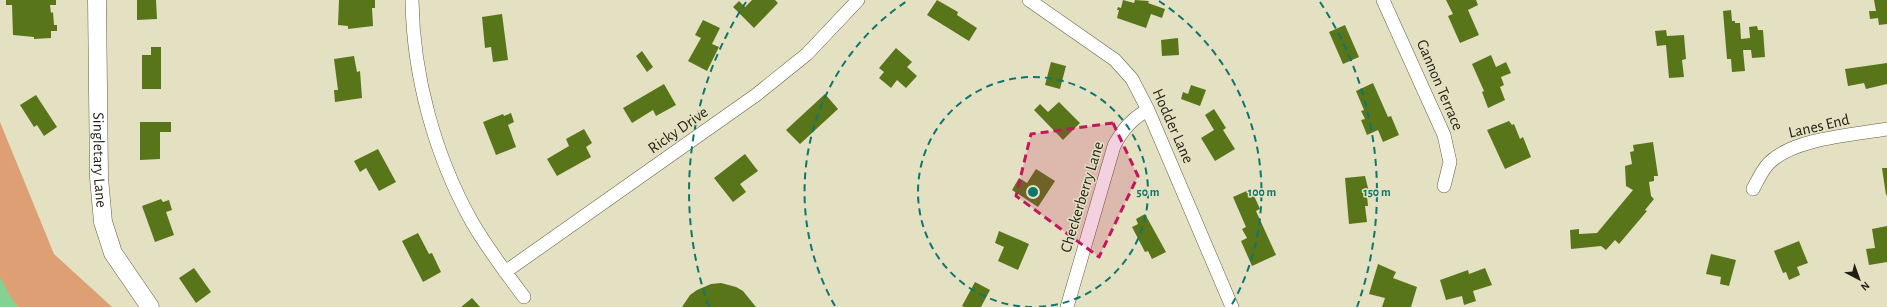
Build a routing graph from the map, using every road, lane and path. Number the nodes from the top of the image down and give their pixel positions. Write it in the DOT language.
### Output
graph roads {
  1 [pos="97,0"];
  2 [pos="412,0"];
  3 [pos="858,0"];
  4 [pos="1029,0"];
  5 [pos="1384,0"];
  6 [pos="1148,110"];
  7 [pos="1887,129"];
  8 [pos="1444,186"];
  9 [pos="1754,189"];
  10 [pos="505,272"];
  11 [pos="524,297"];
  12 [pos="150,307"];
  13 [pos="1067,307"];
  14 [pos="1232,307"];
  1 -- 12 [label="street, Singletary Lane"];
  2 -- 10 [label="street"];
  3 -- 10 [label="street, Ricky Drive"];
  4 -- 6 [label="street, Hodder Lane"];
  5 -- 8 [label="street, Gannon Terrace"];
  6 -- 13 [label="street, Checkerberry Lane"];
  6 -- 14 [label="street, Hodder Lane"];
  7 -- 9 [label="street, Lanes End"];
  10 -- 11 [label="street"];
}
